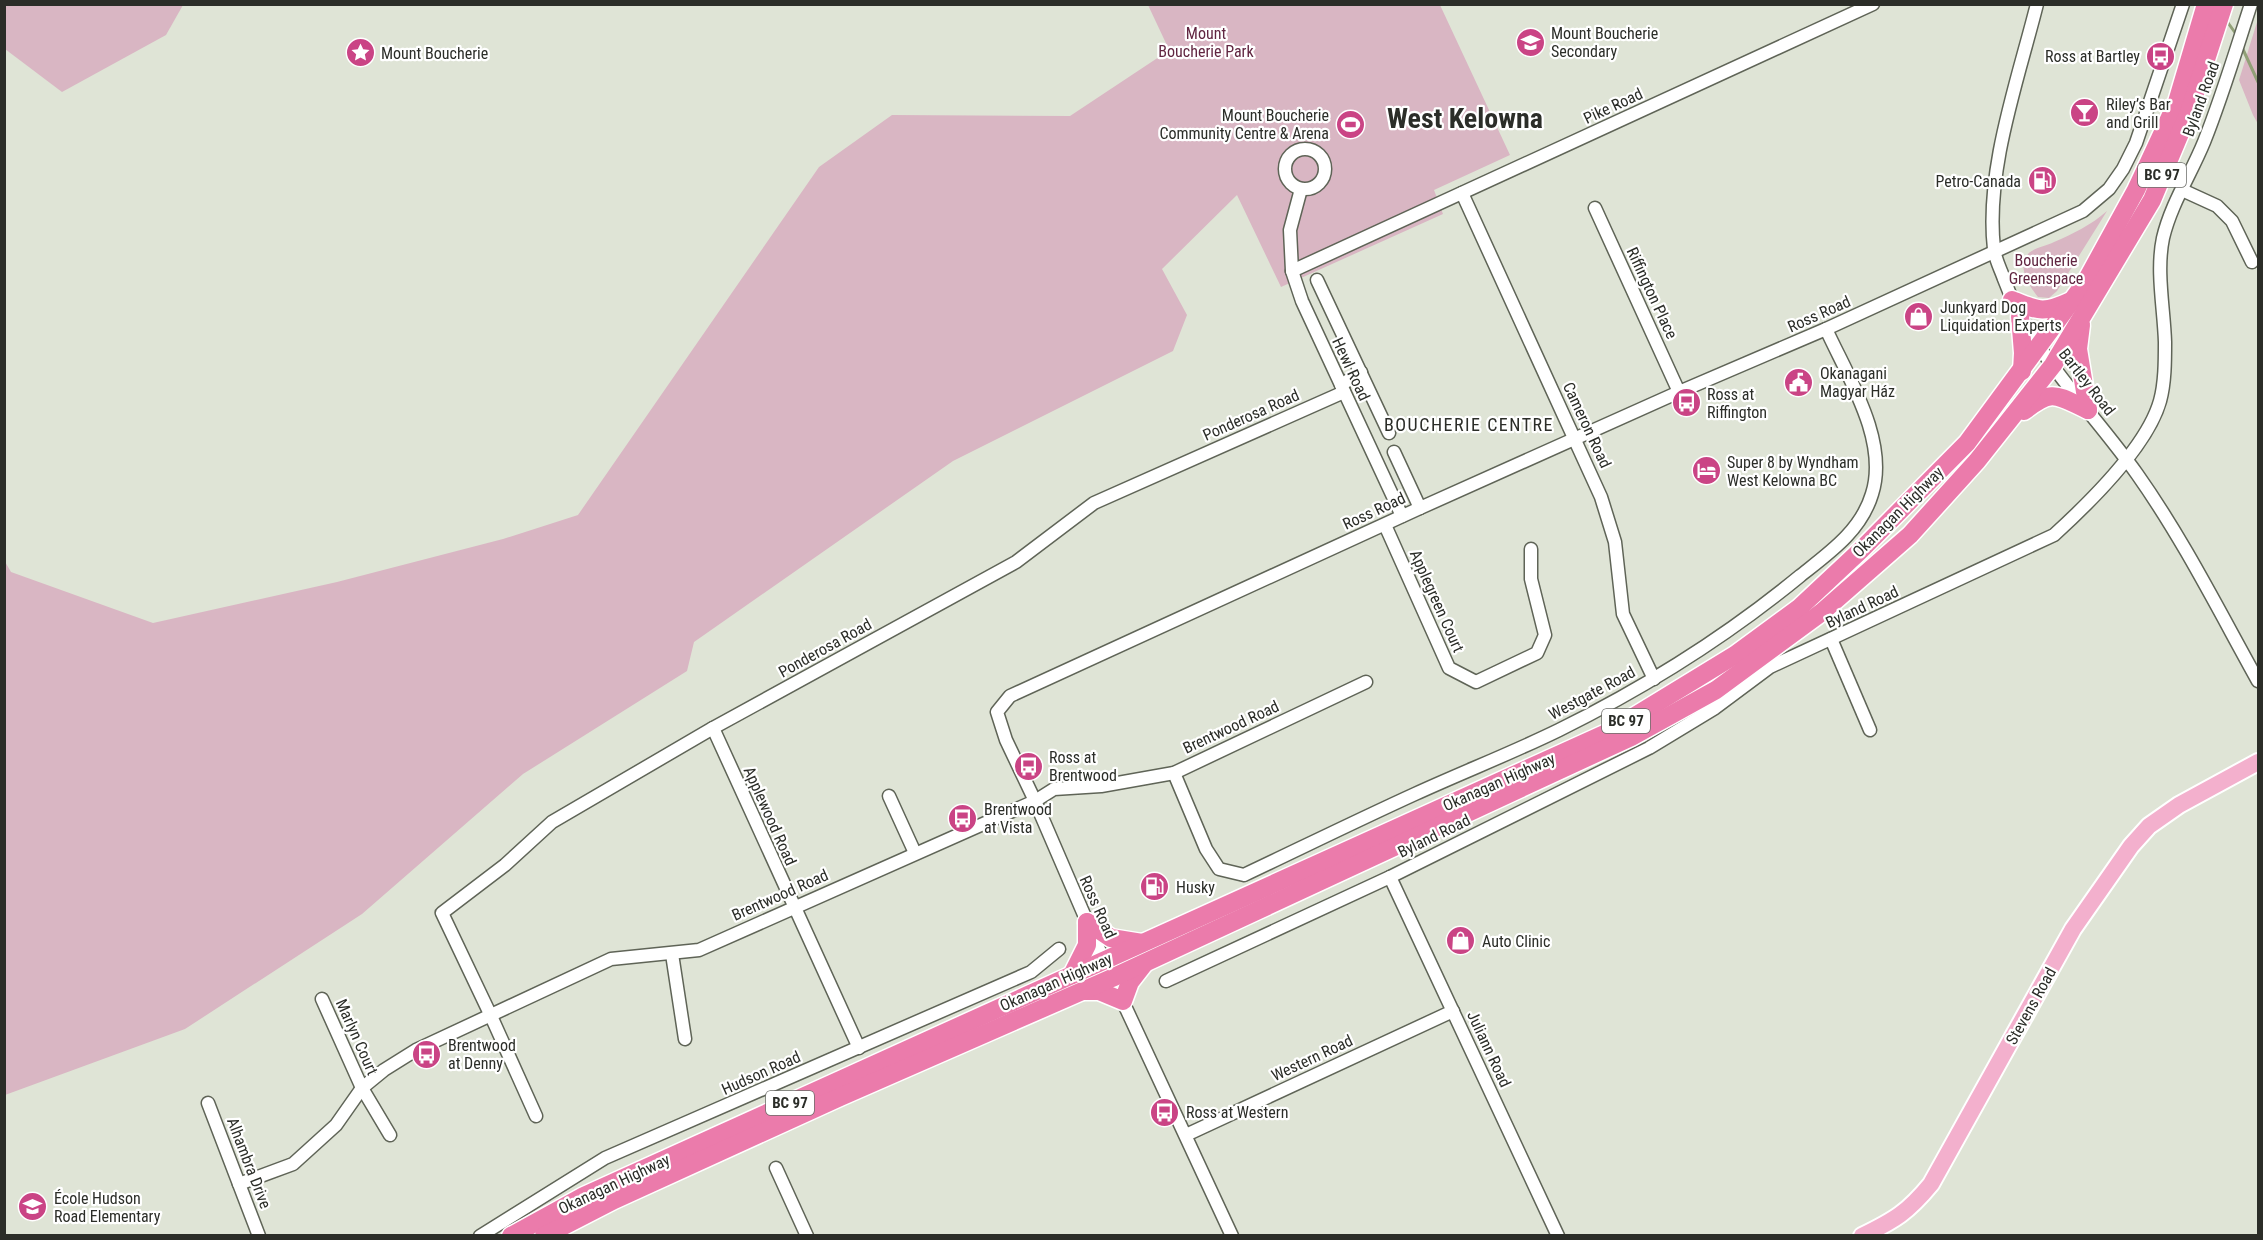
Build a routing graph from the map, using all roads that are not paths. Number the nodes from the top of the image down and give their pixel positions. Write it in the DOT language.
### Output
graph roads {
  1 [pos="1873,4"];
  2 [pos="2037,4"];
  3 [pos="2183,4"];
  4 [pos="2251,4"];
  5 [pos="2215,9"];
  6 [pos="1301,189"];
  7 [pos="2182,190"];
  8 [pos="1462,194"];
  9 [pos="1595,208"];
  10 [pos="1994,252"];
  11 [pos="2252,262"];
  12 [pos="1292,271"];
  13 [pos="1317,280"];
  14 [pos="2073,301"];
  15 [pos="2016,308"];
  16 [pos="2082,317"];
  17 [pos="1826,329"];
  18 [pos="2039,347"];
  19 [pos="2053,365"];
  20 [pos="2022,371"];
  21 [pos="1361,372"];
  22 [pos="1342,388"];
  23 [pos="1679,392"];
  24 [pos="2088,410"];
  25 [pos="2004,428"];
  26 [pos="1389,433"];
  27 [pos="1575,439"];
  28 [pos="1394,452"];
  29 [pos="2125,459"];
  30 [pos="1420,508"];
  31 [pos="1402,516"];
  32 [pos="1385,525"];
  33 [pos="1531,549"];
  34 [pos="1832,639"];
  35 [pos="1654,679"];
  36 [pos="2259,681"];
  37 [pos="1366,682"];
  38 [pos="713,728"];
  39 [pos="1870,730"];
  40 [pos="2259,762"];
  41 [pos="1174,773"];
  42 [pos="2259,773"];
  43 [pos="2214,787"];
  44 [pos="889,796"];
  45 [pos="1035,801"];
  46 [pos="915,853"];
  47 [pos="1390,877"];
  48 [pos="793,907"];
  49 [pos="1087,922"];
  50 [pos="1142,943"];
  51 [pos="1059,949"];
  52 [pos="672,954"];
  53 [pos="1104,961"];
  54 [pos="1147,961"];
  55 [pos="1072,975"];
  56 [pos="1112,978"];
  57 [pos="1166,981"];
  58 [pos="1082,991"];
  59 [pos="322,999"];
  60 [pos="1123,1001"];
  61 [pos="1453,1011"];
  62 [pos="491,1016"];
  63 [pos="685,1040"];
  64 [pos="859,1048"];
  65 [pos="362,1088"];
  66 [pos="208,1103"];
  67 [pos="536,1116"];
  68 [pos="390,1135"];
  69 [pos="1186,1135"];
  70 [pos="776,1168"];
  71 [pos="239,1184"];
  72 [pos="259,1236"];
  73 [pos="480,1236"];
  74 [pos="511,1236"];
  75 [pos="544,1236"];
  76 [pos="807,1236"];
  77 [pos="1232,1236"];
  78 [pos="1558,1236"];
  79 [pos="1862,1236"];
  1 -- 8 [label="street, Pike Road"];
  2 -- 10 [label="street, Bartley Road"];
  3 -- 10 [label="street, Ross Road"];
  4 -- 7 [label="street, Byland Road"];
  5 -- 14 [label="highway, Okanagan Highway / BC 97"];
  5 -- 16 [label="highway, Okanagan Highway / BC 97"];
  6 -- 12 [label="street, Hewl Road"];
  7 -- 11 [label="street"];
  7 -- 29 [label="street, Byland Road"];
  8 -- 12 [label="street, Pike Road"];
  8 -- 27 [label="street, Cameron Road"];
  9 -- 23 [label="street, Riffington Place"];
  10 -- 15 [label="street, Bartley Road"];
  10 -- 17 [label="street, Ross Road"];
  12 -- 22 [label="street, Hewl Road"];
  13 -- 21 [label="street, Hewl Road"];
  14 -- 15 [label="highway"];
  14 -- 18 [label="highway, Okanagan Highway / BC 97"];
  15 -- 18 [label="street, Bartley Road"];
  15 -- 20 [label="highway"];
  16 -- 19 [label="highway, Okanagan Highway / BC 97"];
  16 -- 24 [label="highway"];
  17 -- 23 [label="street, Ross Road"];
  17 -- 35 [label="street, Westgate Road"];
  18 -- 19 [label="street, Bartley Road"];
  18 -- 20 [label="highway, Okanagan Highway / BC 97"];
  19 -- 24 [label="street, Bartley Road"];
  19 -- 25 [label="highway, Okanagan Highway / BC 97"];
  20 -- 50 [label="highway, Okanagan Highway / BC 97"];
  21 -- 22 [label="street, Ponderosa Road"];
  21 -- 26 [label="street, Hewl Road"];
  22 -- 31 [label="street, Hewl Road"];
  22 -- 38 [label="street, Ponderosa Road"];
  23 -- 27 [label="street, Ross Road"];
  24 -- 25 [label="highway"];
  24 -- 29 [label="street, Bartley Road"];
  25 -- 54 [label="highway, Okanagan Highway / BC 97"];
  27 -- 30 [label="street, Ross Road"];
  27 -- 35 [label="street, Cameron Road"];
  28 -- 30 [label="street"];
  29 -- 34 [label="street, Byland Road"];
  29 -- 36 [label="street, Bartley Road"];
  30 -- 31 [label="street, Ross Road"];
  31 -- 32 [label="street, Ross Road"];
  32 -- 33 [label="street, Applegreen Court"];
  32 -- 45 [label="street, Ross Road"];
  34 -- 39 [label="street"];
  34 -- 47 [label="street, Byland Road"];
  35 -- 41 [label="street, Westgate Road"];
  37 -- 41 [label="street, Brentwood Road"];
  38 -- 48 [label="street, Applewood Road"];
  38 -- 62 [label="street, Ponderosa Road"];
  40 -- 43 [label="main road, Stevens Road"];
  41 -- 45 [label="street, Brentwood Road"];
  42 -- 43 [label="main road, Stevens Road"];
  43 -- 79 [label="main road, Stevens Road"];
  44 -- 46 [label="street"];
  45 -- 46 [label="street, Brentwood Road"];
  45 -- 49 [label="street, Ross Road"];
  46 -- 48 [label="street, Brentwood Road"];
  47 -- 57 [label="street, Byland Road"];
  47 -- 61 [label="street, Juliann Road"];
  48 -- 52 [label="street, Brentwood Road"];
  48 -- 64 [label="street, Applewood Road"];
  49 -- 50 [label="highway"];
  49 -- 53 [label="street, Ross Road"];
  49 -- 55 [label="highway"];
  50 -- 53 [label="highway, Okanagan Highway / BC 97"];
  51 -- 64 [label="street, Hudson Road"];
  52 -- 62 [label="street, Brentwood Road"];
  52 -- 63 [label="street"];
  53 -- 55 [label="highway, Okanagan Highway / BC 97"];
  53 -- 56 [label="street, Ross Road"];
  54 -- 56 [label="highway, Okanagan Highway / BC 97"];
  54 -- 60 [label="highway"];
  55 -- 74 [label="highway, Okanagan Highway / BC 97"];
  56 -- 58 [label="highway, Okanagan Highway / BC 97"];
  56 -- 60 [label="street, Ross Road"];
  58 -- 60 [label="highway"];
  58 -- 75 [label="highway, Okanagan Highway / BC 97"];
  59 -- 65 [label="street, Marlyn Court"];
  60 -- 69 [label="street, Ross Road"];
  61 -- 69 [label="street, Western Road"];
  61 -- 78 [label="street, Juliann Road"];
  62 -- 65 [label="street, Brentwood Road"];
  62 -- 67 [label="street"];
  64 -- 73 [label="street, Hudson Road"];
  65 -- 68 [label="street, Marlyn Court"];
  65 -- 71 [label="street, Brentwood Road"];
  66 -- 71 [label="street, Alhambra Drive"];
  69 -- 77 [label="street, Ross Road"];
  70 -- 76 [label="street"];
  71 -- 72 [label="street, Alhambra Drive"];
}
